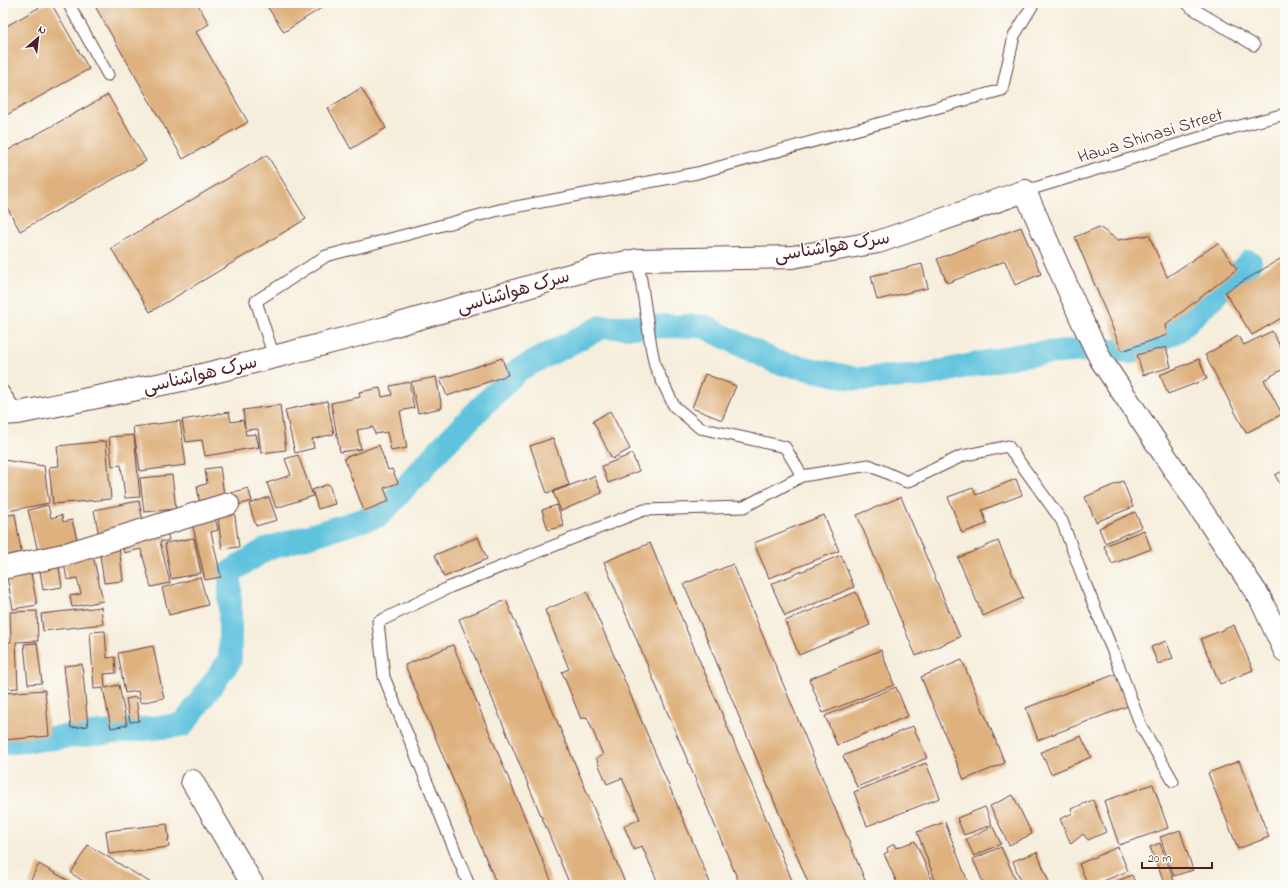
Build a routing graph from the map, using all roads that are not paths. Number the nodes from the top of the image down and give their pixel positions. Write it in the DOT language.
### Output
graph roads {
  1 [pos="68,3"];
  2 [pos="1034,3"];
  3 [pos="1188,3"];
  4 [pos="1254,45"];
  5 [pos="108,75"];
  6 [pos="1285,114"];
  7 [pos="1025,191"];
  8 [pos="638,260"];
  9 [pos="274,358"];
  10 [pos="3,391"];
  11 [pos="10,414"];
  12 [pos="802,476"];
  13 [pos="228,504"];
  14 [pos="3,568"];
  15 [pos="1285,651"];
  16 [pos="192,781"];
  17 [pos="1173,781"];
  18 [pos="253,885"];
  19 [pos="469,885"];
  1 -- 5 [label="lane"];
  2 -- 9 [label="lane"];
  3 -- 4 [label="lane"];
  6 -- 7 [label="lane, Hawa Shinasi Street"];
  7 -- 8 [label="street, سرک هواشناسی"];
  7 -- 15 [label="street"];
  8 -- 9 [label="street, سرک هواشناسی"];
  8 -- 12 [label="lane"];
  9 -- 11 [label="street, سرک هواشناسی"];
  10 -- 11 [label="lane"];
  12 -- 17 [label="lane"];
  12 -- 19 [label="lane"];
  13 -- 14 [label="street"];
  16 -- 18 [label="street"];
}
